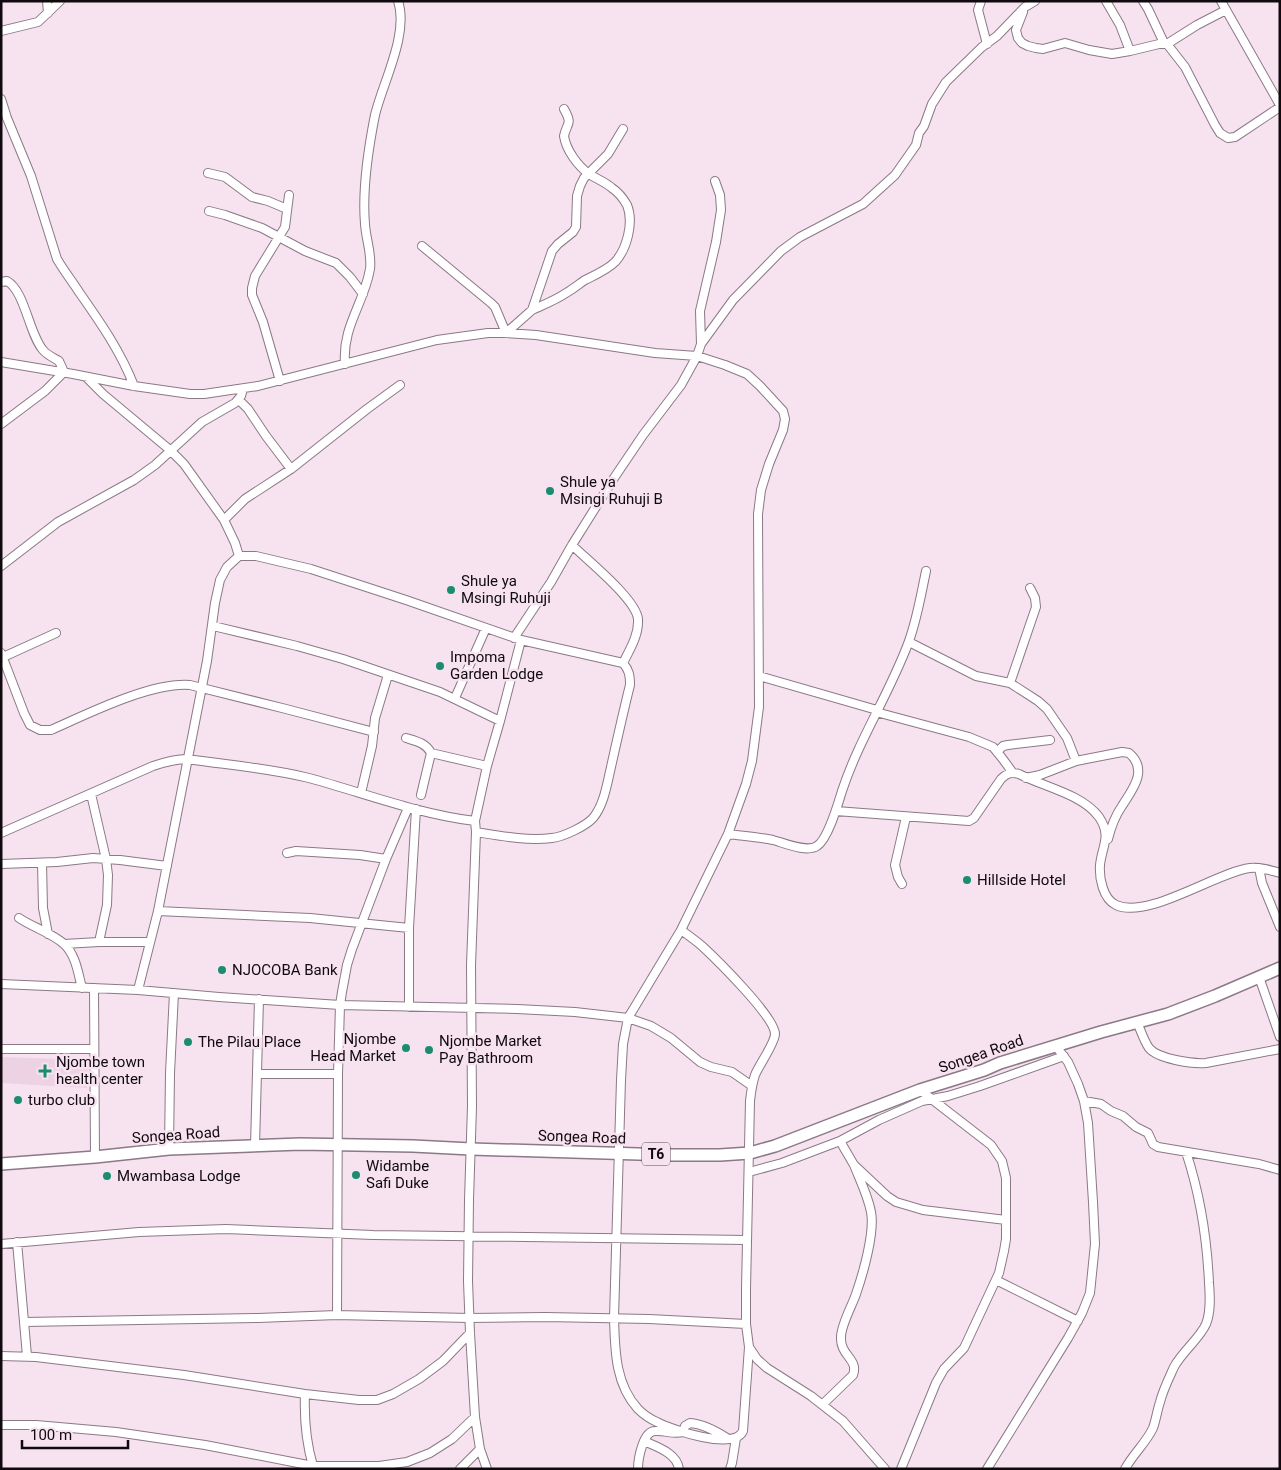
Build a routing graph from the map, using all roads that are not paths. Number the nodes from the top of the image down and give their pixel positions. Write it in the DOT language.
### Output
graph roads {
  1 [pos="47,1"];
  2 [pos="60,1"];
  3 [pos="398,1"];
  4 [pos="981,1"];
  5 [pos="1035,1"];
  6 [pos="1106,1"];
  7 [pos="1144,1"];
  8 [pos="1221,1"];
  9 [pos="1025,7"];
  10 [pos="1226,10"];
  11 [pos="48,13"];
  12 [pos="1,31"];
  13 [pos="987,44"];
  14 [pos="1166,44"];
  15 [pos="1130,51"];
  16 [pos="1,99"];
  17 [pos="1280,104"];
  18 [pos="564,109"];
  19 [pos="624,129"];
  20 [pos="208,174"];
  21 [pos="589,174"];
  22 [pos="715,181"];
  23 [pos="289,195"];
  24 [pos="287,209"];
  25 [pos="209,211"];
  26 [pos="279,236"];
  27 [pos="422,246"];
  28 [pos="1,282"];
  29 [pos="363,294"];
  30 [pos="532,310"];
  31 [pos="506,333"];
  32 [pos="701,344"];
  33 [pos="696,356"];
  34 [pos="1,362"];
  35 [pos="344,364"];
  36 [pos="64,372"];
  37 [pos="86,377"];
  38 [pos="280,381"];
  39 [pos="400,385"];
  40 [pos="134,386"];
  41 [pos="243,389"];
  42 [pos="239,400"];
  43 [pos="1,424"];
  44 [pos="170,450"];
  45 [pos="291,469"];
  46 [pos="224,520"];
  47 [pos="572,545"];
  48 [pos="239,556"];
  49 [pos="1,566"];
  50 [pos="926,571"];
  51 [pos="1030,588"];
  52 [pos="213,626"];
  53 [pos="486,628"];
  54 [pos="56,633"];
  55 [pos="518,639"];
  56 [pos="908,642"];
  57 [pos="2,656"];
  58 [pos="623,662"];
  59 [pos="388,675"];
  60 [pos="759,676"];
  61 [pos="1010,683"];
  62 [pos="201,688"];
  63 [pos="455,698"];
  64 [pos="876,711"];
  65 [pos="500,721"];
  66 [pos="374,732"];
  67 [pos="406,738"];
  68 [pos="1050,740"];
  69 [pos="997,752"];
  70 [pos="431,753"];
  71 [pos="188,759"];
  72 [pos="1076,761"];
  73 [pos="487,766"];
  74 [pos="1012,773"];
  75 [pos="1026,778"];
  76 [pos="361,793"];
  77 [pos="91,794"];
  78 [pos="421,795"];
  79 [pos="412,808"];
  80 [pos="836,811"];
  81 [pos="906,817"];
  82 [pos="475,821"];
  83 [pos="476,832"];
  84 [pos="1,833"];
  85 [pos="728,834"];
  86 [pos="1106,843"];
  87 [pos="287,853"];
  88 [pos="106,858"];
  89 [pos="386,859"];
  90 [pos="42,863"];
  91 [pos="1,864"];
  92 [pos="167,866"];
  93 [pos="1259,868"];
  94 [pos="1280,873"];
  95 [pos="902,884"];
  96 [pos="158,912"];
  97 [pos="18,918"];
  98 [pos="362,924"];
  99 [pos="1280,927"];
  100 [pos="409,928"];
  101 [pos="680,930"];
  102 [pos="48,934"];
  103 [pos="99,942"];
  104 [pos="150,942"];
  105 [pos="64,944"];
  106 [pos="1280,968"];
  107 [pos="1259,977"];
  108 [pos="1,984"];
  109 [pos="82,988"];
  110 [pos="94,988"];
  111 [pos="138,990"];
  112 [pos="174,993"];
  113 [pos="259,999"];
  114 [pos="340,1005"];
  115 [pos="409,1007"];
  116 [pos="471,1008"];
  117 [pos="628,1018"];
  118 [pos="1137,1022"];
  119 [pos="1280,1037"];
  120 [pos="1054,1045"];
  121 [pos="1,1049"];
  122 [pos="93,1049"];
  123 [pos="1280,1049"];
  124 [pos="1064,1056"];
  125 [pos="257,1074"];
  126 [pos="338,1074"];
  127 [pos="752,1086"];
  128 [pos="920,1090"];
  129 [pos="931,1098"];
  130 [pos="1084,1101"];
  131 [pos="840,1141"];
  132 [pos="338,1144"];
  133 [pos="254,1146"];
  134 [pos="169,1149"];
  135 [pos="471,1149"];
  136 [pos="1186,1152"];
  137 [pos="619,1153"];
  138 [pos="750,1153"];
  139 [pos="95,1157"];
  140 [pos="1,1164"];
  141 [pos="854,1165"];
  142 [pos="1280,1170"];
  143 [pos="749,1172"];
  144 [pos="1006,1220"];
  145 [pos="338,1234"];
  146 [pos="468,1236"];
  147 [pos="616,1239"];
  148 [pos="747,1240"];
  149 [pos="17,1242"];
  150 [pos="1,1244"];
  151 [pos="996,1280"];
  152 [pos="338,1315"];
  153 [pos="469,1318"];
  154 [pos="614,1318"];
  155 [pos="1078,1321"];
  156 [pos="24,1322"];
  157 [pos="746,1324"];
  158 [pos="470,1333"];
  159 [pos="749,1347"];
  160 [pos="1,1356"];
  161 [pos="27,1356"];
  162 [pos="305,1394"];
  163 [pos="823,1404"];
  164 [pos="475,1417"];
  165 [pos="1,1425"];
  166 [pos="683,1432"];
  167 [pos="732,1439"];
  168 [pos="644,1441"];
  169 [pos="480,1449"];
  170 [pos="313,1466"];
  171 [pos="346,1468"];
  172 [pos="460,1469"];
  173 [pos="487,1469"];
  174 [pos="638,1469"];
  175 [pos="679,1469"];
  176 [pos="730,1469"];
  177 [pos="885,1469"];
  178 [pos="901,1469"];
  179 [pos="987,1469"];
  180 [pos="1125,1469"];
  1 -- 11 [label="street"];
  2 -- 11 [label="street"];
  3 -- 29 [label="street"];
  4 -- 13 [label="street"];
  5 -- 9 [label="street"];
  6 -- 15 [label="street"];
  7 -- 14 [label="street"];
  8 -- 10 [label="street"];
  9 -- 13 [label="street"];
  9 -- 15 [label="street"];
  10 -- 14 [label="street"];
  10 -- 17 [label="street"];
  11 -- 12 [label="street"];
  13 -- 32 [label="street"];
  14 -- 15 [label="street"];
  14 -- 17 [label="street"];
  16 -- 40 [label="street"];
  18 -- 21 [label="street"];
  19 -- 21 [label="street"];
  20 -- 24 [label="street"];
  21 -- 30 [label="street"];
  21 -- 30 [label="street"];
  22 -- 32 [label="street"];
  23 -- 24 [label="street"];
  24 -- 26 [label="street"];
  25 -- 26 [label="street"];
  26 -- 29 [label="street"];
  26 -- 38 [label="street"];
  27 -- 31 [label="street"];
  28 -- 36 [label="street"];
  29 -- 35 [label="street"];
  30 -- 31 [label="street"];
  31 -- 33 [label="street"];
  31 -- 35 [label="street"];
  32 -- 33 [label="street"];
  33 -- 47 [label="street"];
  33 -- 60 [label="street"];
  34 -- 36 [label="street"];
  35 -- 38 [label="street"];
  36 -- 37 [label="street"];
  36 -- 43 [label="street"];
  37 -- 40 [label="street"];
  37 -- 44 [label="street"];
  38 -- 41 [label="street"];
  39 -- 45 [label="street"];
  40 -- 41 [label="street"];
  41 -- 42 [label="street"];
  42 -- 44 [label="street"];
  42 -- 45 [label="street"];
  44 -- 46 [label="street"];
  44 -- 49 [label="street"];
  45 -- 46 [label="street"];
  46 -- 48 [label="street"];
  47 -- 55 [label="street"];
  47 -- 58 [label="street"];
  48 -- 52 [label="street"];
  48 -- 53 [label="street"];
  50 -- 56 [label="street"];
  51 -- 61 [label="street"];
  52 -- 59 [label="street"];
  52 -- 62 [label="street"];
  53 -- 55 [label="street"];
  53 -- 63 [label="street"];
  54 -- 57 [label="street"];
  55 -- 58 [label="street"];
  55 -- 65 [label="street"];
  56 -- 61 [label="street"];
  56 -- 64 [label="street"];
  57 -- 62 [label="street"];
  58 -- 83 [label="street"];
  59 -- 63 [label="street"];
  59 -- 66 [label="street"];
  60 -- 64 [label="street"];
  60 -- 85 [label="street"];
  61 -- 72 [label="street"];
  62 -- 66 [label="street"];
  62 -- 71 [label="street"];
  63 -- 65 [label="street"];
  64 -- 69 [label="street"];
  64 -- 80 [label="street"];
  65 -- 73 [label="street"];
  66 -- 76 [label="street"];
  67 -- 70 [label="street"];
  68 -- 69 [label="street"];
  69 -- 74 [label="street"];
  70 -- 73 [label="street"];
  70 -- 78 [label="street"];
  71 -- 76 [label="street"];
  71 -- 77 [label="street"];
  71 -- 92 [label="street"];
  72 -- 75 [label="street"];
  72 -- 86 [label="street"];
  73 -- 82 [label="street"];
  74 -- 75 [label="street"];
  74 -- 81 [label="street"];
  75 -- 86 [label="street"];
  76 -- 79 [label="street"];
  77 -- 84 [label="street"];
  77 -- 88 [label="street"];
  79 -- 82 [label="street"];
  79 -- 89 [label="street"];
  79 -- 100 [label="street"];
  80 -- 81 [label="street"];
  80 -- 85 [label="street"];
  81 -- 95 [label="street"];
  82 -- 83 [label="street"];
  83 -- 116 [label="street"];
  85 -- 101 [label="street"];
  86 -- 93 [label="street"];
  87 -- 89 [label="street"];
  88 -- 90 [label="street"];
  88 -- 92 [label="street"];
  88 -- 103 [label="street"];
  89 -- 98 [label="street"];
  90 -- 91 [label="street"];
  90 -- 102 [label="street"];
  92 -- 96 [label="street"];
  93 -- 94 [label="street"];
  93 -- 99 [label="street"];
  96 -- 98 [label="street"];
  96 -- 104 [label="street"];
  97 -- 102 [label="street"];
  98 -- 100 [label="street"];
  98 -- 114 [label="street"];
  100 -- 115 [label="street"];
  101 -- 117 [label="street"];
  101 -- 127 [label="street"];
  102 -- 105 [label="street"];
  103 -- 104 [label="street"];
  103 -- 105 [label="street"];
  104 -- 111 [label="street"];
  105 -- 109 [label="street"];
  106 -- 107 [label="highway, Songea Road / T6"];
  107 -- 118 [label="highway, Songea Road / T6"];
  107 -- 119 [label="street"];
  108 -- 109 [label="street"];
  109 -- 110 [label="street"];
  110 -- 111 [label="street"];
  110 -- 122 [label="street"];
  111 -- 112 [label="street"];
  112 -- 113 [label="street"];
  112 -- 134 [label="street"];
  113 -- 114 [label="street"];
  113 -- 125 [label="street"];
  114 -- 115 [label="street"];
  114 -- 126 [label="street"];
  115 -- 116 [label="street"];
  116 -- 117 [label="street"];
  116 -- 135 [label="street"];
  117 -- 127 [label="street"];
  117 -- 137 [label="street"];
  118 -- 120 [label="highway, Songea Road / T6"];
  118 -- 123 [label="street"];
  120 -- 124 [label="street"];
  120 -- 128 [label="highway, Songea Road / T6"];
  121 -- 122 [label="street"];
  122 -- 139 [label="street"];
  124 -- 129 [label="street"];
  124 -- 130 [label="street"];
  125 -- 126 [label="street"];
  125 -- 133 [label="street"];
  126 -- 132 [label="street"];
  127 -- 138 [label="street"];
  128 -- 129 [label="street"];
  128 -- 138 [label="highway, Songea Road / T6"];
  129 -- 131 [label="street"];
  129 -- 144 [label="street"];
  130 -- 136 [label="street"];
  130 -- 155 [label="street"];
  131 -- 141 [label="street"];
  131 -- 143 [label="street"];
  132 -- 133 [label="highway, Songea Road / T6"];
  132 -- 135 [label="highway, Songea Road / T6"];
  132 -- 145 [label="street"];
  133 -- 134 [label="highway, Songea Road / T6"];
  134 -- 139 [label="highway, Songea Road / T6"];
  135 -- 137 [label="highway, Songea Road / T6"];
  135 -- 146 [label="street"];
  136 -- 142 [label="street"];
  136 -- 180 [label="street"];
  137 -- 138 [label="highway, Songea Road / T6"];
  137 -- 147 [label="street"];
  138 -- 143 [label="street"];
  139 -- 140 [label="highway, Songea Road / T6"];
  141 -- 144 [label="street"];
  141 -- 163 [label="street"];
  143 -- 148 [label="street"];
  144 -- 151 [label="street"];
  145 -- 146 [label="street"];
  145 -- 149 [label="street"];
  145 -- 152 [label="street"];
  146 -- 147 [label="street"];
  146 -- 153 [label="street"];
  147 -- 148 [label="street"];
  147 -- 154 [label="street"];
  148 -- 157 [label="street"];
  149 -- 150 [label="street"];
  149 -- 156 [label="street"];
  151 -- 155 [label="street"];
  151 -- 178 [label="street"];
  152 -- 153 [label="street"];
  152 -- 156 [label="street"];
  153 -- 154 [label="street"];
  153 -- 158 [label="street"];
  154 -- 157 [label="street"];
  154 -- 166 [label="street"];
  155 -- 179 [label="street"];
  156 -- 161 [label="street"];
  157 -- 159 [label="street"];
  158 -- 162 [label="street"];
  158 -- 164 [label="street"];
  159 -- 163 [label="street"];
  159 -- 167 [label="street"];
  160 -- 161 [label="street"];
  161 -- 162 [label="street"];
  162 -- 170 [label="street"];
  163 -- 177 [label="street"];
  164 -- 169 [label="street"];
  164 -- 171 [label="street"];
  165 -- 170 [label="street"];
  166 -- 167 [label="street"];
  166 -- 167 [label="street"];
  166 -- 168 [label="street"];
  167 -- 176 [label="street"];
  168 -- 174 [label="street"];
  168 -- 175 [label="street"];
  169 -- 172 [label="street"];
  169 -- 173 [label="street"];
  170 -- 171 [label="street"];
}
